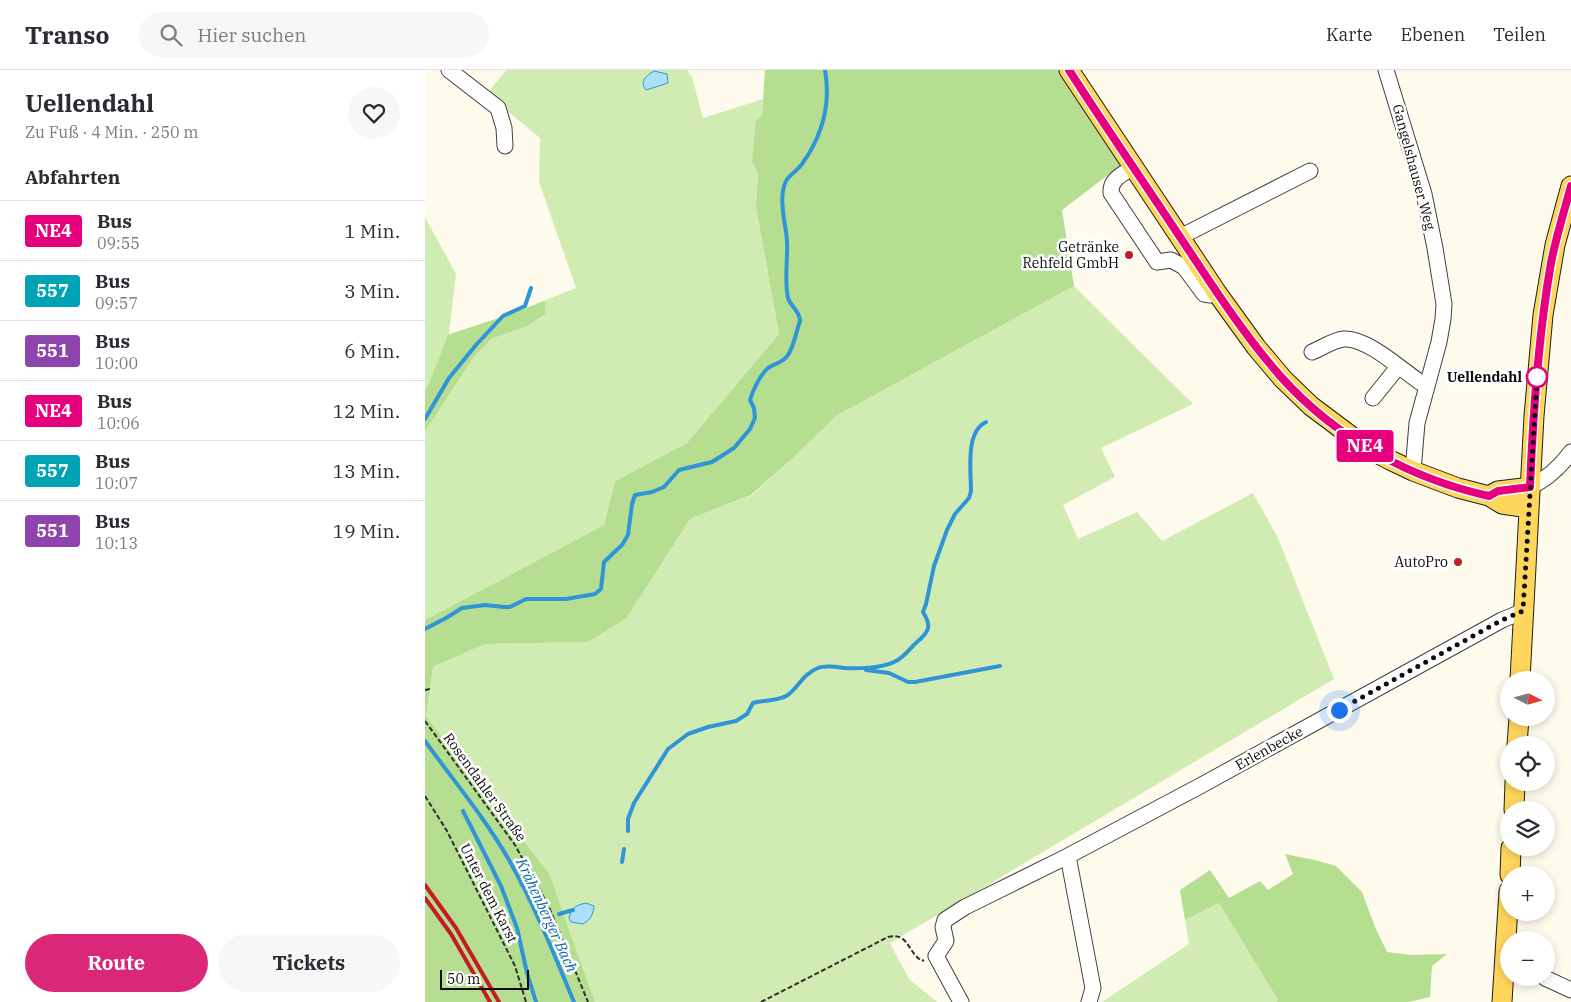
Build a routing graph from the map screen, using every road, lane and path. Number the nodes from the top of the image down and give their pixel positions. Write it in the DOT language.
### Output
graph roads {
  1 [pos="449,70"];
  2 [pos="1069,70"];
  3 [pos="1386,70"];
  4 [pos="505,146"];
  5 [pos="1133,167"];
  6 [pos="1310,171"];
  7 [pos="1571,186"];
  8 [pos="1180,237"];
  9 [pos="1217,293"];
  10 [pos="1312,352"];
  11 [pos="1398,367"];
  12 [pos="1427,387"];
  13 [pos="1373,398"];
  14 [pos="1571,452"];
  15 [pos="1413,471"];
  16 [pos="1530,487"];
  17 [pos="1489,496"];
  18 [pos="1529,508"];
  19 [pos="1523,611"];
  20 [pos="1520,671"];
  21 [pos="430,689"];
  22 [pos="425,690"];
  23 [pos="425,721"];
  24 [pos="425,796"];
  25 [pos="1068,856"];
  26 [pos="936,956"];
  27 [pos="1555,983"];
  28 [pos="1504,986"];
  29 [pos="1571,990"];
  30 [pos="526,1002"];
  31 [pos="588,1002"];
  32 [pos="761,1002"];
  33 [pos="961,1002"];
  34 [pos="1089,1002"];
  35 [pos="1502,1002"];
  1 -- 4 [label="street"];
  2 -- 5 [label="main road"];
  3 -- 12 [label="street, Gangelshauser Weg"];
  5 -- 8 [label="main road"];
  5 -- 9 [label="street"];
  6 -- 8 [label="street"];
  7 -- 16 [label="main road"];
  8 -- 9 [label="main road"];
  9 -- 15 [label="main road"];
  10 -- 11 [label="street"];
  11 -- 12 [label="street"];
  11 -- 13 [label="street"];
  12 -- 15 [label="street, Gangelshauser Weg"];
  14 -- 16 [label="street"];
  15 -- 17 [label="main road"];
  16 -- 17 [label="main road"];
  16 -- 18 [label="main road"];
  17 -- 18 [label="main road"];
  18 -- 19 [label="main road"];
  19 -- 20 [label="main road"];
  19 -- 25 [label="street, Erlenbecke"];
  21 -- 22 [label="path"];
  23 -- 31 [label="path, Rosendahler Straße"];
  24 -- 30 [label="path, Unter dem Karst"];
  25 -- 26 [label="street, Erlenbecke"];
  25 -- 34 [label="street"];
  26 -- 32 [label="path"];
  26 -- 33 [label="street"];
  27 -- 29 [label="street"];
  28 -- 35 [label="main road"];
}
